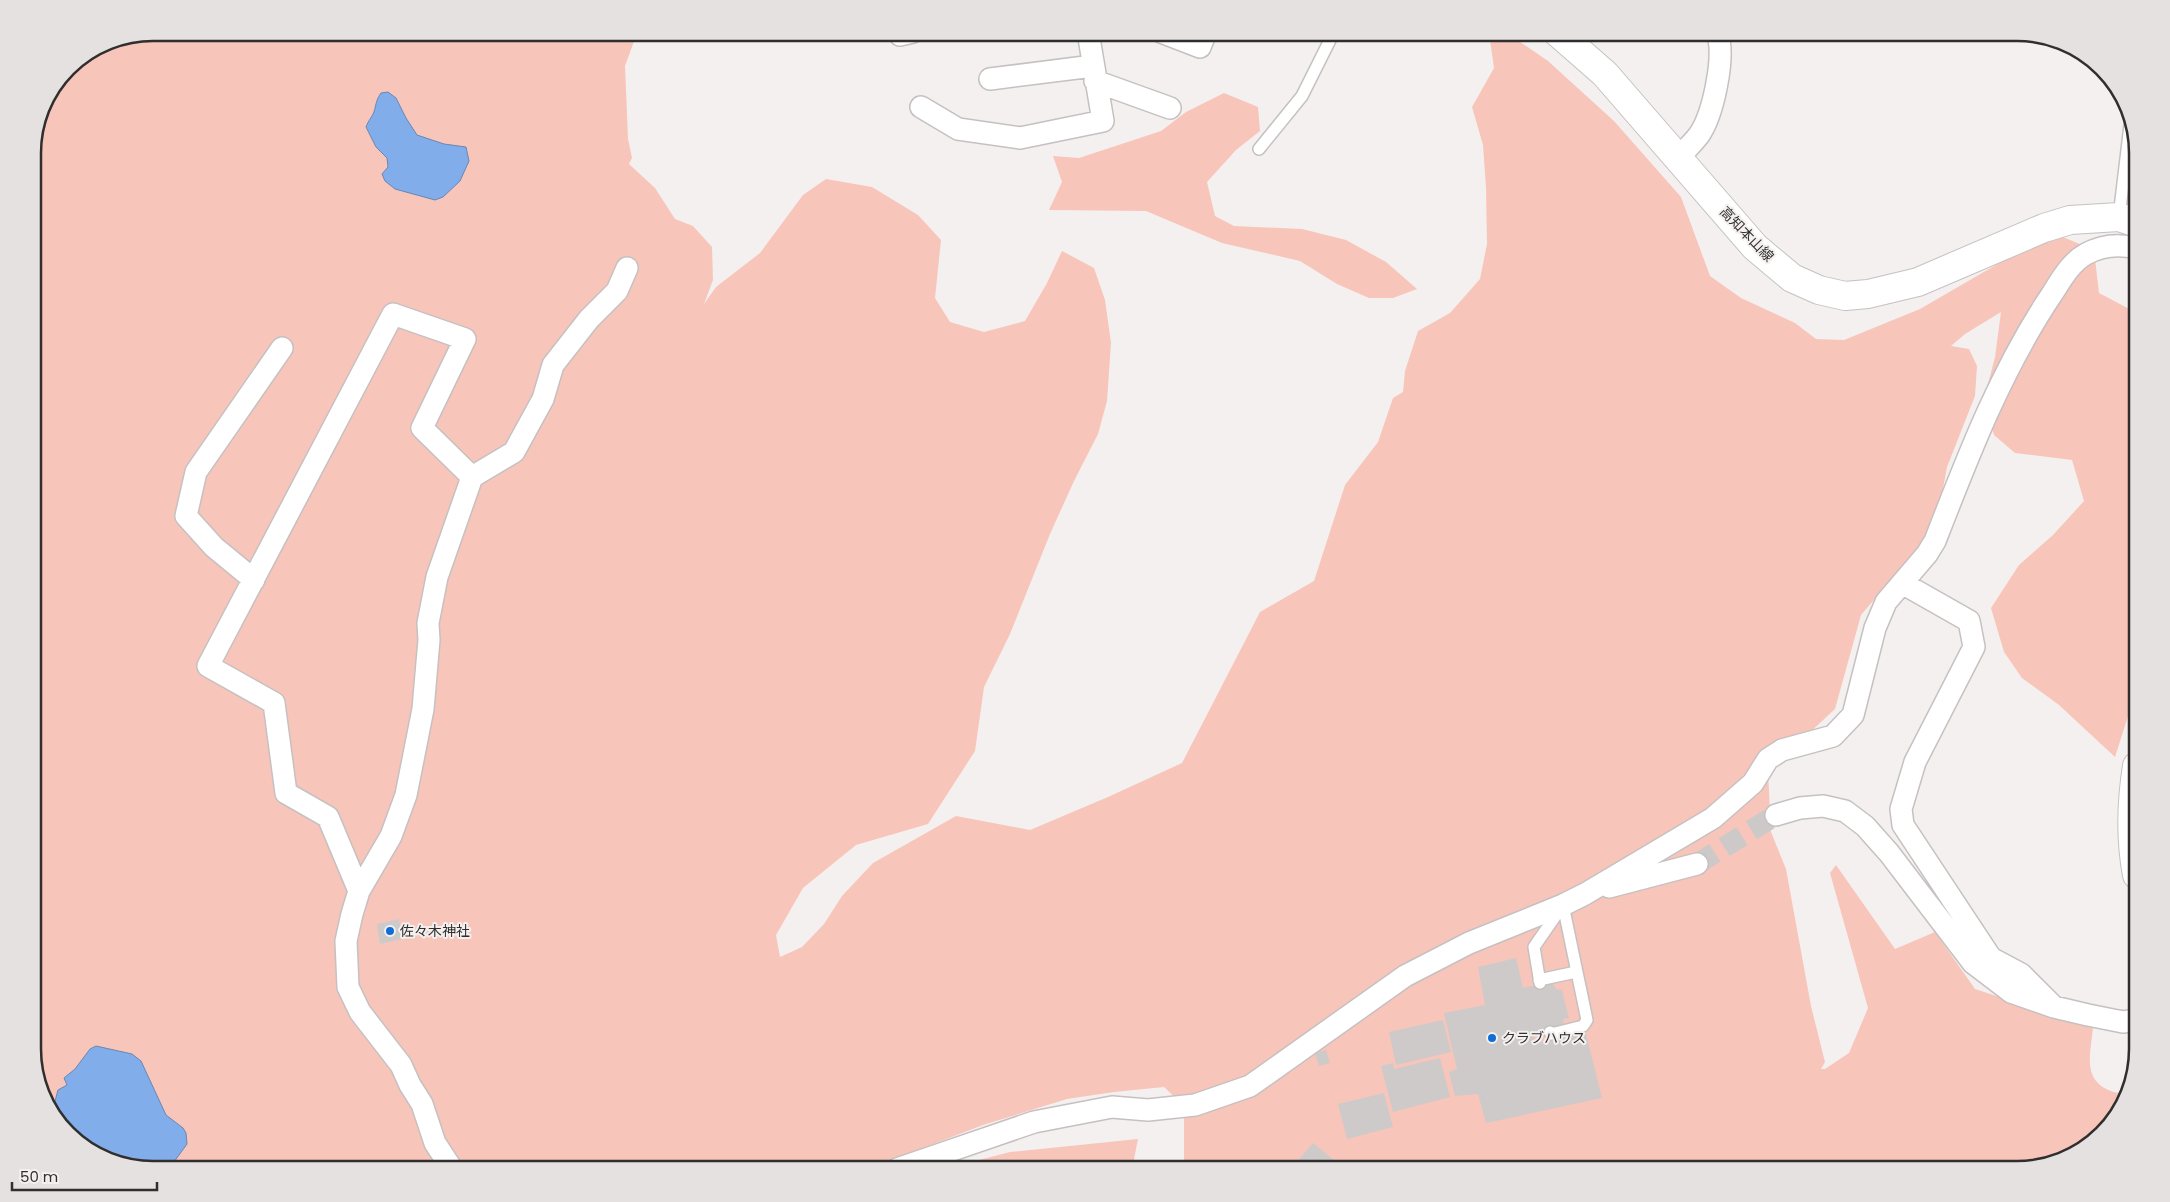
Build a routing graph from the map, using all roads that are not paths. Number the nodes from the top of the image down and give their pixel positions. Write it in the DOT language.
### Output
graph roads {
  1 [pos="1089,41"];
  2 [pos="1184,41"];
  3 [pos="1202,41"];
  4 [pos="1330,41"];
  5 [pos="1567,41"];
  6 [pos="1718,41"];
  7 [pos="1094,74"];
  8 [pos="990,79"];
  9 [pos="921,107"];
  10 [pos="1170,108"];
  11 [pos="1259,149"];
  12 [pos="1678,158"];
  13 [pos="2129,172"];
  14 [pos="2128,220"];
  15 [pos="2129,246"];
  16 [pos="627,268"];
  17 [pos="282,348"];
  18 [pos="472,477"];
  19 [pos="254,580"];
  20 [pos="1902,584"];
  21 [pos="1776,815"];
  22 [pos="1697,864"];
  23 [pos="360,891"];
  24 [pos="1585,894"];
  25 [pos="1563,905"];
  26 [pos="1576,972"];
  27 [pos="2054,1007"];
  28 [pos="2129,1021"];
  29 [pos="1550,1032"];
  30 [pos="446,1161"];
  31 [pos="923,1161"];
  1 -- 7 [label="street"];
  2 -- 3 [label="street"];
  4 -- 11 [label="lane"];
  5 -- 12 [label="main road, 高知本山線"];
  6 -- 12 [label="street"];
  7 -- 8 [label="street"];
  7 -- 9 [label="street"];
  7 -- 10 [label="street"];
  12 -- 14 [label="main road, 高知本山線"];
  13 -- 14 [label="lane"];
  15 -- 20 [label="street"];
  16 -- 18 [label="street"];
  17 -- 19 [label="street"];
  18 -- 19 [label="street"];
  18 -- 23 [label="street"];
  19 -- 23 [label="street"];
  20 -- 24 [label="street"];
  20 -- 27 [label="street"];
  21 -- 27 [label="street"];
  22 -- 24 [label="street"];
  23 -- 30 [label="street"];
  24 -- 25 [label="street"];
  25 -- 26 [label="lane"];
  25 -- 26 [label="lane"];
  25 -- 31 [label="street"];
  26 -- 29 [label="lane"];
  27 -- 28 [label="street"];
}
